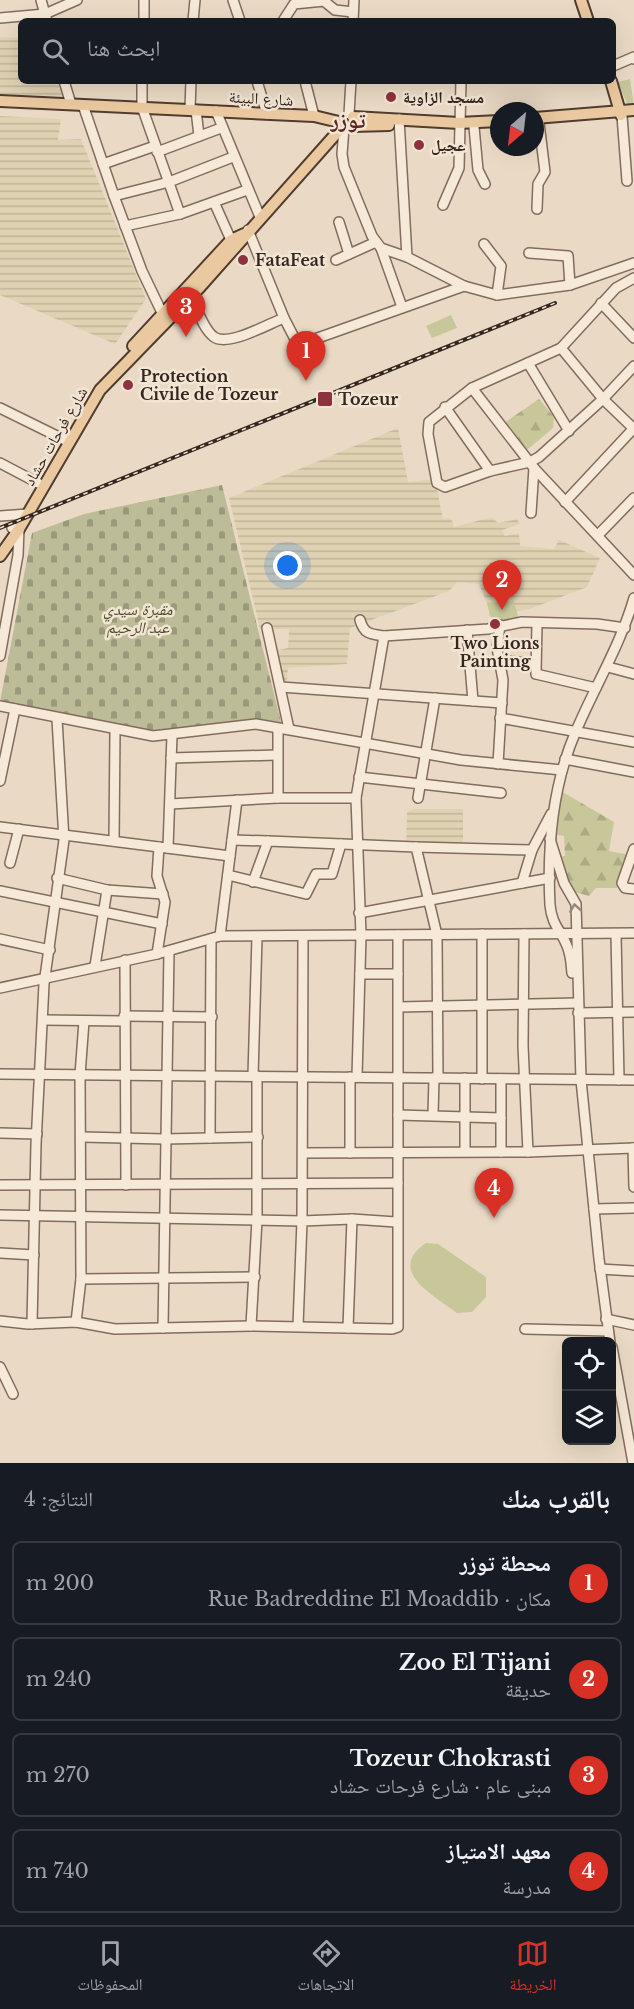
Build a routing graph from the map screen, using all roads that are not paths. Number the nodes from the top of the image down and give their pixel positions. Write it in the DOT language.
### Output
graph roads {
  1 [pos="41,0"];
  2 [pos="77,0"];
  3 [pos="144,0"];
  4 [pos="195,0"];
  5 [pos="233,0"];
  6 [pos="354,0"];
  7 [pos="581,0"];
  8 [pos="46,17"];
  9 [pos="353,17"];
  10 [pos="0,18"];
  11 [pos="144,18"];
  12 [pos="193,18"];
  13 [pos="239,18"];
  14 [pos="285,18"];
  15 [pos="587,18"];
  16 [pos="634,58"];
  17 [pos="616,65"];
  18 [pos="65,84"];
  19 [pos="142,84"];
  20 [pos="191,84"];
  21 [pos="258,84"];
  22 [pos="306,84"];
  23 [pos="351,84"];
  24 [pos="461,84"];
  25 [pos="612,84"];
  26 [pos="0,101"];
  27 [pos="71,104"];
  28 [pos="83,105"];
  29 [pos="141,107"];
  30 [pos="193,110"];
  31 [pos="634,110"];
  32 [pos="216,111"];
  33 [pos="621,113"];
  34 [pos="267,114"];
  35 [pos="314,116"];
  36 [pos="634,116"];
  37 [pos="544,120"];
  38 [pos="347,122"];
  39 [pos="399,122"];
  40 [pos="490,122"];
  41 [pos="459,126"];
  42 [pos="490,126"];
  43 [pos="474,127"];
  44 [pos="221,128"];
  45 [pos="199,136"];
  46 [pos="156,149"];
  47 [pos="542,156"];
  48 [pos="233,157"];
  49 [pos="103,164"];
  50 [pos="627,181"];
  51 [pos="169,182"];
  52 [pos="485,184"];
  53 [pos="247,190"];
  54 [pos="114,196"];
  55 [pos="214,202"];
  56 [pos="443,206"];
  57 [pos="537,209"];
  58 [pos="180,214"];
  59 [pos="260,217"];
  60 [pos="339,222"];
  61 [pos="125,226"];
  62 [pos="246,232"];
  63 [pos="231,240"];
  64 [pos="484,244"];
  65 [pos="379,245"];
  66 [pos="529,253"];
  67 [pos="349,254"];
  68 [pos="407,257"];
  69 [pos="336,260"];
  70 [pos="634,263"];
  71 [pos="630,280"];
  72 [pos="197,284"];
  73 [pos="570,285"];
  74 [pos="464,286"];
  75 [pos="634,292"];
  76 [pos="496,295"];
  77 [pos="190,297"];
  78 [pos="601,303"];
  79 [pos="402,307"];
  80 [pos="164,317"];
  81 [pos="284,318"];
  82 [pos="634,338"];
  83 [pos="561,348"];
  84 [pos="528,363"];
  85 [pos="634,366"];
  86 [pos="472,387"];
  87 [pos="603,399"];
  88 [pos="445,407"];
  89 [pos="0,408"];
  90 [pos="634,429"];
  91 [pos="569,431"];
  92 [pos="66,441"];
  93 [pos="0,463"];
  94 [pos="532,465"];
  95 [pos="490,471"];
  96 [pos="38,483"];
  97 [pos="634,498"];
  98 [pos="565,502"];
  99 [pos="25,513"];
  100 [pos="531,513"];
  101 [pos="0,516"];
  102 [pos="15,529"];
  103 [pos="598,535"];
  104 [pos="0,544"];
  105 [pos="0,556"];
  106 [pos="634,575"];
  107 [pos="634,598"];
  108 [pos="360,620"];
  109 [pos="537,623"];
  110 [pos="500,625"];
  111 [pos="267,628"];
  112 [pos="467,630"];
  113 [pos="624,631"];
  114 [pos="384,636"];
  115 [pos="634,638"];
  116 [pos="0,656"];
  117 [pos="497,660"];
  118 [pos="535,664"];
  119 [pos="608,667"];
  120 [pos="634,674"];
  121 [pos="281,687"];
  122 [pos="596,688"];
  123 [pos="373,693"];
  124 [pos="435,698"];
  125 [pos="473,701"];
  126 [pos="502,703"];
  127 [pos="0,706"];
  128 [pos="15,709"];
  129 [pos="500,718"];
  130 [pos="57,719"];
  131 [pos="278,729"];
  132 [pos="289,729"];
  133 [pos="115,731"];
  134 [pos="575,733"];
  135 [pos="172,735"];
  136 [pos="634,742"];
  137 [pos="364,745"];
  138 [pos="425,754"];
  139 [pos="276,755"];
  140 [pos="171,758"];
  141 [pos="565,759"];
  142 [pos="498,764"];
  143 [pos="2,767"];
  144 [pos="562,770"];
  145 [pos="634,772"];
  146 [pos="359,777"];
  147 [pos="0,782"];
  148 [pos="421,784"];
  149 [pos="501,793"];
  150 [pos="278,798"];
  151 [pos="356,798"];
  152 [pos="418,798"];
  153 [pos="237,800"];
  154 [pos="171,804"];
  155 [pos="554,811"];
  156 [pos="0,827"];
  157 [pos="19,829"];
  158 [pos="63,835"];
  159 [pos="550,839"];
  160 [pos="232,840"];
  161 [pos="114,841"];
  162 [pos="267,841"];
  163 [pos="341,844"];
  164 [pos="359,845"];
  165 [pos="416,847"];
  166 [pos="163,848"];
  167 [pos="634,849"];
  168 [pos="532,850"];
  169 [pos="230,856"];
  170 [pos="10,863"];
  171 [pos="228,875"];
  172 [pos="57,878"];
  173 [pos="550,881"];
  174 [pos="253,882"];
  175 [pos="522,883"];
  176 [pos="564,883"];
  177 [pos="634,889"];
  178 [pos="107,890"];
  179 [pos="0,891"];
  180 [pos="163,894"];
  181 [pos="428,900"];
  182 [pos="56,904"];
  183 [pos="102,913"];
  184 [pos="359,913"];
  185 [pos="162,924"];
  186 [pos="558,932"];
  187 [pos="578,932"];
  188 [pos="634,933"];
  189 [pos="482,934"];
  190 [pos="524,934"];
  191 [pos="616,934"];
  192 [pos="361,935"];
  193 [pos="398,935"];
  194 [pos="437,935"];
  195 [pos="303,936"];
  196 [pos="257,937"];
  197 [pos="215,938"];
  198 [pos="0,939"];
  199 [pos="50,950"];
  200 [pos="169,951"];
  201 [pos="157,954"];
  202 [pos="125,960"];
  203 [pos="95,966"];
  204 [pos="360,974"];
  205 [pos="398,974"];
  206 [pos="45,978"];
  207 [pos="0,988"];
  208 [pos="0,997"];
  209 [pos="523,1004"];
  210 [pos="481,1005"];
  211 [pos="439,1006"];
  212 [pos="399,1007"];
  213 [pos="577,1007"];
  214 [pos="619,1012"];
  215 [pos="634,1012"];
  216 [pos="169,1017"];
  217 [pos="212,1017"];
  218 [pos="124,1019"];
  219 [pos="43,1020"];
  220 [pos="84,1020"];
  221 [pos="0,1074"];
  222 [pos="40,1074"];
  223 [pos="80,1075"];
  224 [pos="124,1075"];
  225 [pos="168,1076"];
  226 [pos="210,1076"];
  227 [pos="255,1076"];
  228 [pos="301,1077"];
  229 [pos="353,1077"];
  230 [pos="398,1078"];
  231 [pos="436,1078"];
  232 [pos="465,1078"];
  233 [pos="482,1079"];
  234 [pos="501,1079"];
  235 [pos="525,1079"];
  236 [pos="581,1080"];
  237 [pos="619,1080"];
  238 [pos="634,1080"];
  239 [pos="398,1114"];
  240 [pos="433,1115"];
  241 [pos="465,1116"];
  242 [pos="501,1118"];
  243 [pos="0,1133"];
  244 [pos="37,1134"];
  245 [pos="82,1137"];
  246 [pos="258,1137"];
  247 [pos="125,1138"];
  248 [pos="210,1138"];
  249 [pos="165,1139"];
  250 [pos="633,1148"];
  251 [pos="588,1149"];
  252 [pos="465,1151"];
  253 [pos="501,1152"];
  254 [pos="528,1152"];
  255 [pos="303,1153"];
  256 [pos="350,1153"];
  257 [pos="398,1154"];
  258 [pos="398,1183"];
  259 [pos="256,1184"];
  260 [pos="304,1184"];
  261 [pos="0,1185"];
  262 [pos="36,1185"];
  263 [pos="80,1185"];
  264 [pos="126,1185"];
  265 [pos="164,1185"];
  266 [pos="634,1187"];
  267 [pos="634,1208"];
  268 [pos="594,1209"];
  269 [pos="0,1215"];
  270 [pos="36,1215"];
  271 [pos="79,1216"];
  272 [pos="164,1218"];
  273 [pos="352,1219"];
  274 [pos="257,1220"];
  275 [pos="302,1221"];
  276 [pos="396,1222"];
  277 [pos="0,1253"];
  278 [pos="34,1255"];
  279 [pos="600,1269"];
  280 [pos="634,1271"];
  281 [pos="255,1277"];
  282 [pos="162,1278"];
  283 [pos="81,1279"];
  284 [pos="606,1319"];
  285 [pos="0,1321"];
  286 [pos="76,1322"];
  287 [pos="32,1324"];
  288 [pos="634,1325"];
  289 [pos="251,1326"];
  290 [pos="298,1326"];
  291 [pos="162,1328"];
  292 [pos="348,1328"];
  293 [pos="525,1329"];
  294 [pos="608,1331"];
  295 [pos="609,1337"];
  296 [pos="0,1367"];
  297 [pos="616,1369"];
  298 [pos="13,1394"];
  299 [pos="633,1463"];
  1 -- 8 [label="street"];
  2 -- 8 [label="street"];
  3 -- 11 [label="street"];
  4 -- 12 [label="street"];
  5 -- 13 [label="street"];
  6 -- 9 [label="street"];
  7 -- 15 [label="main road"];
  8 -- 10 [label="street"];
  9 -- 14 [label="street"];
  16 -- 17 [label="street"];
  18 -- 27 [label="street"];
  19 -- 29 [label="street"];
  20 -- 30 [label="street"];
  21 -- 34 [label="street"];
  22 -- 35 [label="street"];
  23 -- 38 [label="street"];
  24 -- 41 [label="street"];
  25 -- 33 [label="main road"];
  26 -- 27 [label="main road, شارع البيئة"];
  27 -- 28 [label="main road, شارع البيئة"];
  28 -- 29 [label="main road, شارع البيئة"];
  28 -- 49 [label="street"];
  29 -- 30 [label="main road, شارع البيئة"];
  29 -- 46 [label="street"];
  30 -- 32 [label="main road, شارع البيئة"];
  30 -- 45 [label="street"];
  31 -- 33 [label="main road"];
  32 -- 34 [label="main road, شارع البيئة"];
  32 -- 44 [label="street"];
  33 -- 36 [label="main road"];
  33 -- 37 [label="main road"];
  33 -- 50 [label="street"];
  34 -- 35 [label="main road, شارع البيئة"];
  35 -- 38 [label="main road, شارع البيئة"];
  38 -- 39 [label="main road"];
  38 -- 59 [label="main road, شارع فرحات حشاد"];
  38 -- 65 [label="street"];
  39 -- 41 [label="main road"];
  39 -- 68 [label="street"];
  40 -- 41 [label="main road"];
  41 -- 43 [label="main road"];
  41 -- 56 [label="street"];
  42 -- 43 [label="main road"];
  43 -- 52 [label="street"];
  44 -- 45 [label="street"];
  44 -- 48 [label="street"];
  45 -- 46 [label="street"];
  46 -- 49 [label="street"];
  46 -- 51 [label="street"];
  47 -- 57 [label="street"];
  48 -- 51 [label="street"];
  48 -- 53 [label="street"];
  49 -- 54 [label="street"];
  51 -- 54 [label="street"];
  51 -- 58 [label="street"];
  53 -- 55 [label="street"];
  53 -- 59 [label="street"];
  54 -- 61 [label="street"];
  55 -- 58 [label="street"];
  55 -- 63 [label="street"];
  58 -- 61 [label="street"];
  59 -- 62 [label="main road, شارع فرحات حشاد"];
  60 -- 67 [label="street"];
  61 -- 80 [label="street"];
  62 -- 63 [label="main road, شارع فرحات حشاد"];
  62 -- 72 [label="main road, شارع فرحات حشاد"];
  62 -- 81 [label="street"];
  63 -- 72 [label="main road, شارع فرحات حشاد"];
  64 -- 76 [label="street"];
  65 -- 67 [label="street"];
  65 -- 68 [label="street"];
  65 -- 79 [label="street"];
  66 -- 73 [label="street"];
  67 -- 69 [label="street"];
  68 -- 74 [label="street"];
  70 -- 73 [label="street"];
  71 -- 75 [label="street"];
  71 -- 78 [label="street"];
  72 -- 77 [label="main road, شارع فرحات حشاد"];
  72 -- 80 [label="main road, شارع فرحات حشاد"];
  73 -- 76 [label="street"];
  74 -- 76 [label="street"];
  74 -- 79 [label="street"];
  77 -- 80 [label="main road, شارع فرحات حشاد"];
  77 -- 81 [label="street"];
  78 -- 82 [label="street"];
  78 -- 83 [label="street"];
  79 -- 81 [label="street"];
  80 -- 92 [label="main road, شارع فرحات حشاد"];
  83 -- 84 [label="street"];
  83 -- 87 [label="street"];
  84 -- 86 [label="street"];
  84 -- 91 [label="street"];
  85 -- 87 [label="street"];
  86 -- 88 [label="street"];
  86 -- 94 [label="street"];
  87 -- 90 [label="street"];
  87 -- 91 [label="street"];
  88 -- 95 [label="street"];
  88 -- 95 [label="street"];
  89 -- 92 [label="street"];
  90 -- 98 [label="street"];
  91 -- 94 [label="street"];
  92 -- 96 [label="main road, شارع فرحات حشاد"];
  92 -- 99 [label="main road, شارع فرحات حشاد"];
  93 -- 96 [label="street"];
  94 -- 95 [label="street"];
  94 -- 98 [label="street"];
  94 -- 100 [label="street"];
  96 -- 99 [label="main road, شارع فرحات حشاد"];
  97 -- 103 [label="street"];
  98 -- 103 [label="street"];
  99 -- 101 [label="street"];
  99 -- 102 [label="main road, شارع فرحات حشاد"];
  102 -- 104 [label="main road, شارع فرحات حشاد"];
  102 -- 105 [label="main road, شارع فرحات حشاد"];
  102 -- 116 [label="street"];
  103 -- 106 [label="street"];
  107 -- 113 [label="street"];
  108 -- 114 [label="street"];
  109 -- 110 [label="street"];
  109 -- 113 [label="street"];
  109 -- 118 [label="street"];
  110 -- 112 [label="street"];
  110 -- 117 [label="street"];
  111 -- 121 [label="street"];
  112 -- 114 [label="street"];
  112 -- 125 [label="street"];
  113 -- 115 [label="street"];
  113 -- 119 [label="street"];
  114 -- 123 [label="street"];
  117 -- 118 [label="street"];
  117 -- 126 [label="street"];
  118 -- 122 [label="street"];
  119 -- 120 [label="street"];
  119 -- 122 [label="street"];
  121 -- 123 [label="street"];
  121 -- 132 [label="street"];
  122 -- 134 [label="street"];
  123 -- 124 [label="street"];
  123 -- 137 [label="street"];
  124 -- 125 [label="street"];
  124 -- 138 [label="street"];
  125 -- 126 [label="street"];
  126 -- 129 [label="street"];
  127 -- 128 [label="street"];
  128 -- 130 [label="street"];
  128 -- 143 [label="street"];
  129 -- 134 [label="street"];
  129 -- 142 [label="street"];
  130 -- 133 [label="street"];
  130 -- 158 [label="street"];
  131 -- 132 [label="street"];
  131 -- 135 [label="street"];
  131 -- 139 [label="street"];
  132 -- 137 [label="street"];
  133 -- 135 [label="street"];
  133 -- 161 [label="street"];
  134 -- 136 [label="street"];
  134 -- 141 [label="street"];
  135 -- 140 [label="street"];
  137 -- 138 [label="street"];
  137 -- 146 [label="street"];
  138 -- 142 [label="street"];
  138 -- 148 [label="street"];
  139 -- 140 [label="street"];
  139 -- 150 [label="street"];
  140 -- 154 [label="street"];
  141 -- 144 [label="street"];
  141 -- 145 [label="street"];
  142 -- 144 [label="street"];
  143 -- 147 [label="street"];
  144 -- 155 [label="street"];
  146 -- 148 [label="street"];
  146 -- 151 [label="street"];
  148 -- 149 [label="street"];
  148 -- 152 [label="street"];
  150 -- 151 [label="street"];
  150 -- 153 [label="street"];
  151 -- 164 [label="street"];
  153 -- 154 [label="street"];
  153 -- 160 [label="street"];
  154 -- 166 [label="street"];
  155 -- 159 [label="street"];
  155 -- 168 [label="street"];
  156 -- 157 [label="street"];
  157 -- 158 [label="street"];
  157 -- 170 [label="street"];
  158 -- 161 [label="street"];
  158 -- 172 [label="street"];
  159 -- 173 [label="street"];
  159 -- 176 [label="street"];
  160 -- 162 [label="street"];
  160 -- 169 [label="street"];
  161 -- 166 [label="street"];
  162 -- 163 [label="street"];
  162 -- 174 [label="street"];
  163 -- 164 [label="street"];
  163 -- 174 [label="street"];
  164 -- 165 [label="street"];
  164 -- 184 [label="street"];
  165 -- 168 [label="street"];
  165 -- 181 [label="street"];
  166 -- 169 [label="street"];
  166 -- 180 [label="street"];
  167 -- 177 [label="street"];
  168 -- 175 [label="street"];
  169 -- 171 [label="street"];
  171 -- 174 [label="street"];
  171 -- 197 [label="street"];
  172 -- 178 [label="street"];
  172 -- 182 [label="street"];
  173 -- 175 [label="street"];
  173 -- 176 [label="street"];
  173 -- 186 [label="street"];
  175 -- 181 [label="street"];
  187 -- 176 [label="street, one-way"];
  178 -- 180 [label="street"];
  178 -- 183 [label="street"];
  179 -- 182 [label="street"];
  180 -- 185 [label="street"];
  181 -- 184 [label="street"];
  181 -- 194 [label="street"];
  182 -- 183 [label="street"];
  182 -- 199 [label="street"];
  183 -- 185 [label="street"];
  183 -- 203 [label="street"];
  184 -- 192 [label="street"];
  185 -- 201 [label="street"];
  186 -- 187 [label="street"];
  186 -- 190 [label="street"];
  186 -- 213 [label="street"];
  187 -- 191 [label="street"];
  187 -- 213 [label="street"];
  188 -- 191 [label="street"];
  189 -- 190 [label="street"];
  189 -- 194 [label="street"];
  189 -- 210 [label="street"];
  190 -- 209 [label="street"];
  191 -- 214 [label="street"];
  192 -- 193 [label="street"];
  192 -- 195 [label="street"];
  192 -- 204 [label="street"];
  193 -- 194 [label="street"];
  193 -- 205 [label="street"];
  194 -- 211 [label="street"];
  195 -- 196 [label="street"];
  195 -- 228 [label="street"];
  196 -- 197 [label="street"];
  196 -- 227 [label="street"];
  197 -- 200 [label="street"];
  197 -- 217 [label="street"];
  198 -- 199 [label="street"];
  199 -- 206 [label="street"];
  200 -- 201 [label="street"];
  200 -- 216 [label="street"];
  201 -- 202 [label="street"];
  202 -- 203 [label="street"];
  202 -- 218 [label="street"];
  203 -- 206 [label="street"];
  204 -- 205 [label="street"];
  204 -- 229 [label="street"];
  205 -- 212 [label="street"];
  206 -- 207 [label="street"];
  206 -- 219 [label="street"];
  207 -- 208 [label="street"];
  209 -- 210 [label="street"];
  209 -- 213 [label="street"];
  209 -- 235 [label="street"];
  210 -- 211 [label="street"];
  210 -- 233 [label="street"];
  211 -- 212 [label="street"];
  211 -- 231 [label="street"];
  212 -- 230 [label="street"];
  213 -- 214 [label="street"];
  213 -- 236 [label="street"];
  214 -- 215 [label="street"];
  214 -- 237 [label="street"];
  216 -- 217 [label="street"];
  216 -- 218 [label="street"];
  216 -- 225 [label="street"];
  217 -- 226 [label="street"];
  218 -- 220 [label="street"];
  218 -- 224 [label="street"];
  219 -- 220 [label="street"];
  219 -- 222 [label="street"];
  220 -- 223 [label="street"];
  221 -- 222 [label="street"];
  222 -- 223 [label="street"];
  222 -- 244 [label="street"];
  223 -- 224 [label="street"];
  223 -- 245 [label="street"];
  224 -- 225 [label="street"];
  224 -- 247 [label="street"];
  225 -- 226 [label="street"];
  225 -- 249 [label="street"];
  226 -- 227 [label="street"];
  226 -- 248 [label="street"];
  227 -- 228 [label="street"];
  227 -- 246 [label="street"];
  228 -- 229 [label="street"];
  228 -- 255 [label="street"];
  229 -- 230 [label="street"];
  229 -- 256 [label="street"];
  230 -- 231 [label="street"];
  230 -- 239 [label="street"];
  231 -- 232 [label="street"];
  231 -- 240 [label="street"];
  232 -- 233 [label="street"];
  232 -- 241 [label="street"];
  233 -- 234 [label="street"];
  234 -- 235 [label="street"];
  234 -- 242 [label="street"];
  235 -- 236 [label="street"];
  235 -- 254 [label="street"];
  236 -- 237 [label="street"];
  236 -- 251 [label="street"];
  237 -- 238 [label="street"];
  239 -- 240 [label="street"];
  239 -- 257 [label="street"];
  240 -- 241 [label="street"];
  241 -- 242 [label="street"];
  241 -- 252 [label="street"];
  242 -- 253 [label="street"];
  243 -- 244 [label="street"];
  244 -- 262 [label="street"];
  245 -- 247 [label="street"];
  245 -- 263 [label="street"];
  246 -- 248 [label="street"];
  246 -- 259 [label="street"];
  247 -- 249 [label="street"];
  247 -- 264 [label="street"];
  248 -- 249 [label="street"];
  249 -- 265 [label="street"];
  250 -- 251 [label="street"];
  250 -- 266 [label="street"];
  251 -- 254 [label="street"];
  251 -- 268 [label="street"];
  252 -- 253 [label="street"];
  252 -- 257 [label="street"];
  253 -- 254 [label="street"];
  255 -- 256 [label="street"];
  255 -- 260 [label="street"];
  256 -- 257 [label="street"];
  257 -- 258 [label="street"];
  258 -- 260 [label="street"];
  258 -- 276 [label="street"];
  259 -- 260 [label="street"];
  259 -- 265 [label="street"];
  259 -- 274 [label="street"];
  260 -- 275 [label="street"];
  261 -- 262 [label="street"];
  262 -- 263 [label="street"];
  262 -- 270 [label="street"];
  263 -- 264 [label="street"];
  263 -- 271 [label="street"];
  264 -- 265 [label="street"];
  265 -- 272 [label="street"];
  267 -- 268 [label="street"];
  268 -- 279 [label="street"];
  269 -- 270 [label="street"];
  270 -- 271 [label="street"];
  270 -- 278 [label="street"];
  271 -- 272 [label="street"];
  271 -- 283 [label="street"];
  272 -- 274 [label="street"];
  272 -- 282 [label="street"];
  273 -- 275 [label="street"];
  273 -- 276 [label="street"];
  273 -- 292 [label="street"];
  274 -- 275 [label="street"];
  274 -- 281 [label="street"];
  275 -- 290 [label="street"];
  276 -- 292 [label="street"];
  277 -- 278 [label="street"];
  278 -- 287 [label="street"];
  279 -- 280 [label="street"];
  279 -- 284 [label="street"];
  281 -- 282 [label="street"];
  281 -- 289 [label="street"];
  282 -- 283 [label="street"];
  282 -- 291 [label="street"];
  283 -- 286 [label="street"];
  284 -- 288 [label="street"];
  284 -- 294 [label="street"];
  285 -- 287 [label="street"];
  286 -- 287 [label="street"];
  286 -- 291 [label="street"];
  289 -- 290 [label="street"];
  289 -- 291 [label="street"];
  290 -- 292 [label="street"];
  293 -- 294 [label="street"];
  294 -- 295 [label="street"];
  296 -- 298 [label="street"];
  297 -- 299 [label="street"];
}
